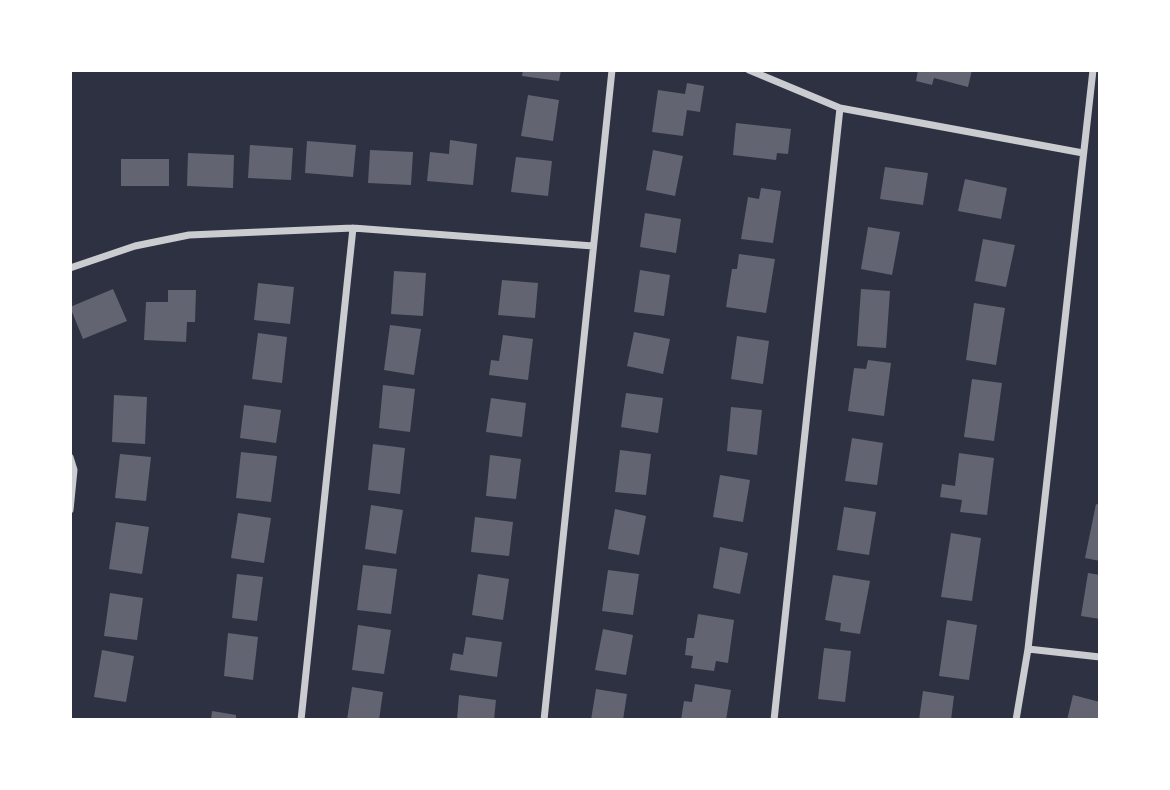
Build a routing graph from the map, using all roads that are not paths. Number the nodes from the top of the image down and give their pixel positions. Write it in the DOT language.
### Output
graph roads {
  1 [pos="612,70"];
  2 [pos="750,70"];
  3 [pos="1093,70"];
  4 [pos="840,108"];
  5 [pos="1083,153"];
  6 [pos="353,228"];
  7 [pos="593,246"];
  8 [pos="70,268"];
  9 [pos="70,457"];
  10 [pos="70,510"];
  11 [pos="1028,649"];
  12 [pos="1100,657"];
  13 [pos="300,720"];
  14 [pos="544,720"];
  15 [pos="774,720"];
  16 [pos="1016,720"];
  1 -- 7 [label="street"];
  2 -- 4 [label="street"];
  3 -- 5 [label="street"];
  4 -- 5 [label="street"];
  4 -- 15 [label="street"];
  5 -- 11 [label="street"];
  6 -- 7 [label="street"];
  6 -- 8 [label="street"];
  6 -- 13 [label="street"];
  7 -- 14 [label="street"];
  9 -- 10 [label="street"];
  11 -- 12 [label="street"];
  11 -- 16 [label="street"];
}
